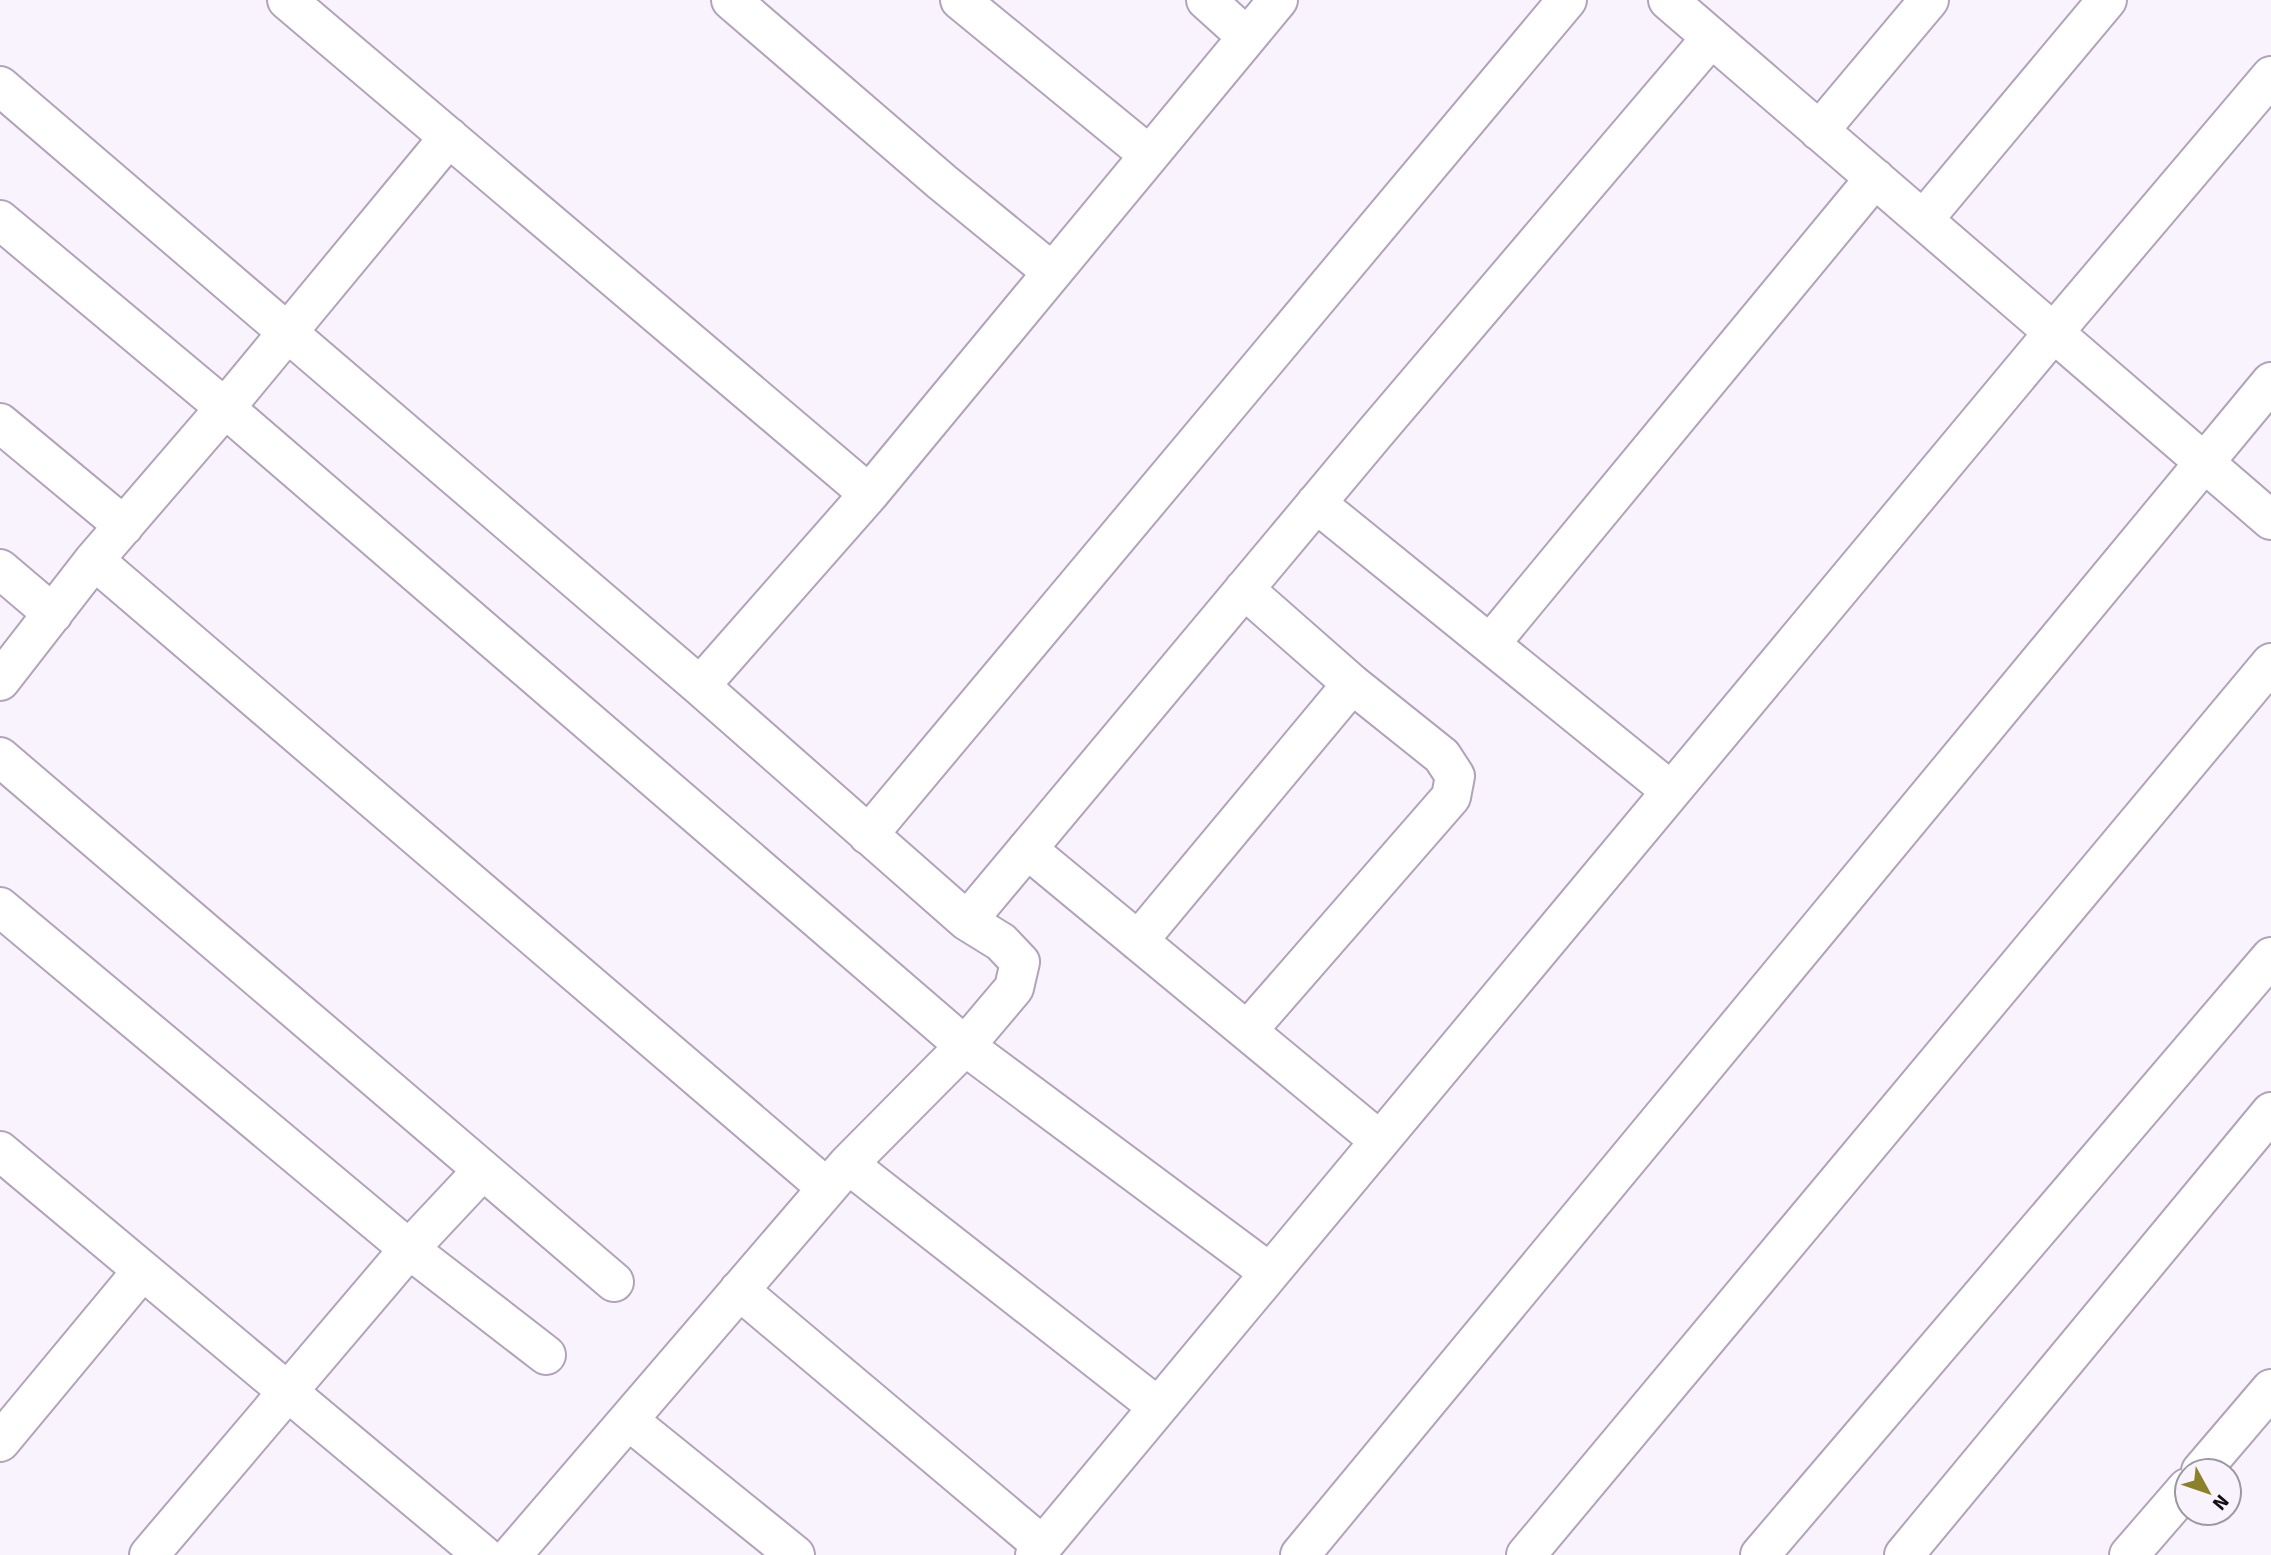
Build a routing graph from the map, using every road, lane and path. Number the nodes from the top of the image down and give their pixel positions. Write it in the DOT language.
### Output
graph roads {
  1 [pos="287,0"];
  2 [pos="731,0"];
  3 [pos="960,0"];
  4 [pos="1206,0"];
  5 [pos="1278,0"];
  6 [pos="1567,0"];
  7 [pos="1668,0"];
  8 [pos="1929,0"];
  9 [pos="2107,0"];
  10 [pos="1247,37"];
  11 [pos="1711,38"];
  12 [pos="2271,76"];
  13 [pos="0,86"];
  14 [pos="1819,131"];
  15 [pos="449,137"];
  16 [pos="1149,155"];
  17 [pos="1875,178"];
  18 [pos="0,220"];
  19 [pos="1923,220"];
  20 [pos="1052,272"];
  21 [pos="2054,332"];
  22 [pos="287,333"];
  23 [pos="2271,382"];
  24 [pos="225,408"];
  25 [pos="0,423"];
  26 [pos="2204,462"];
  27 [pos="869,494"];
  28 [pos="1316,503"];
  29 [pos="2271,520"];
  30 [pos="124,526"];
  31 [pos="94,561"];
  32 [pos="0,569"];
  33 [pos="1244,589"];
  34 [pos="53,614"];
  35 [pos="1490,644"];
  36 [pos="2271,663"];
  37 [pos="0,681"];
  38 [pos="1352,684"];
  39 [pos="700,687"];
  40 [pos="0,757"];
  41 [pos="1671,791"];
  42 [pos="868,835"];
  43 [pos="1027,849"];
  44 [pos="0,907"];
  45 [pos="967,920"];
  46 [pos="1138,941"];
  47 [pos="2271,957"];
  48 [pos="1247,1031"];
  49 [pos="965,1046"];
  50 [pos="2271,1112"];
  51 [pos="1380,1141"];
  52 [pos="0,1152"];
  53 [pos="483,1170"];
  54 [pos="838,1176"];
  55 [pos="409,1249"];
  56 [pos="142,1272"];
  57 [pos="1270,1273"];
  58 [pos="614,1282"];
  59 [pos="739,1290"];
  60 [pos="546,1355"];
  61 [pos="2271,1389"];
  62 [pos="286,1391"];
  63 [pos="1158,1408"];
  64 [pos="628,1420"];
  65 [pos="0,1442"];
  66 [pos="2213,1457"];
  67 [pos="2173,1504"];
  68 [pos="1039,1551"];
  69 [pos="149,1555"];
  70 [pos="484,1555"];
  71 [pos="512,1555"];
  72 [pos="795,1555"];
  73 [pos="1300,1555"];
  74 [pos="1525,1555"];
  75 [pos="1760,1555"];
  76 [pos="1904,1555"];
  77 [pos="2129,1555"];
  1 -- 15 [label="street"];
  2 -- 20 [label="street"];
  3 -- 16 [label="street"];
  4 -- 10 [label="street"];
  5 -- 10 [label="street"];
  6 -- 42 [label="street"];
  7 -- 11 [label="street"];
  8 -- 14 [label="street"];
  9 -- 19 [label="street"];
  10 -- 16 [label="street"];
  11 -- 14 [label="street"];
  11 -- 28 [label="street"];
  12 -- 21 [label="street"];
  13 -- 22 [label="street"];
  14 -- 17 [label="street"];
  15 -- 22 [label="street"];
  15 -- 27 [label="street"];
  16 -- 20 [label="street"];
  17 -- 19 [label="street"];
  17 -- 35 [label="street"];
  18 -- 24 [label="street"];
  19 -- 21 [label="street"];
  20 -- 27 [label="street"];
  21 -- 26 [label="street"];
  21 -- 41 [label="street"];
  22 -- 24 [label="street"];
  22 -- 39 [label="street"];
  23 -- 26 [label="street"];
  24 -- 30 [label="street"];
  24 -- 49 [label="street"];
  25 -- 30 [label="street"];
  26 -- 29 [label="street"];
  26 -- 73 [label="street"];
  27 -- 39 [label="street"];
  28 -- 33 [label="street"];
  28 -- 35 [label="street"];
  30 -- 31 [label="street"];
  31 -- 34 [label="street"];
  31 -- 54 [label="street"];
  32 -- 34 [label="street"];
  33 -- 38 [label="street"];
  33 -- 43 [label="street"];
  34 -- 37 [label="street"];
  35 -- 41 [label="street"];
  36 -- 74 [label="street"];
  38 -- 46 [label="street"];
  38 -- 48 [label="street"];
  39 -- 42 [label="street"];
  40 -- 53 [label="street"];
  41 -- 51 [label="street"];
  42 -- 45 [label="street"];
  43 -- 45 [label="street"];
  43 -- 46 [label="street"];
  44 -- 55 [label="street"];
  45 -- 49 [label="street"];
  46 -- 48 [label="street"];
  47 -- 75 [label="street"];
  48 -- 51 [label="street"];
  49 -- 54 [label="street"];
  49 -- 57 [label="street"];
  50 -- 76 [label="street"];
  51 -- 57 [label="street"];
  52 -- 56 [label="street"];
  53 -- 55 [label="street"];
  53 -- 58 [label="street"];
  54 -- 59 [label="street"];
  54 -- 63 [label="street"];
  55 -- 60 [label="street"];
  55 -- 62 [label="street"];
  56 -- 62 [label="street"];
  56 -- 65 [label="street"];
  57 -- 63 [label="street"];
  59 -- 64 [label="street"];
  59 -- 68 [label="street"];
  61 -- 66 [label="street"];
  62 -- 69 [label="street"];
  62 -- 70 [label="street"];
  63 -- 68 [label="street"];
  64 -- 71 [label="street"];
  64 -- 72 [label="street"];
  67 -- 77 [label="street"];
}
